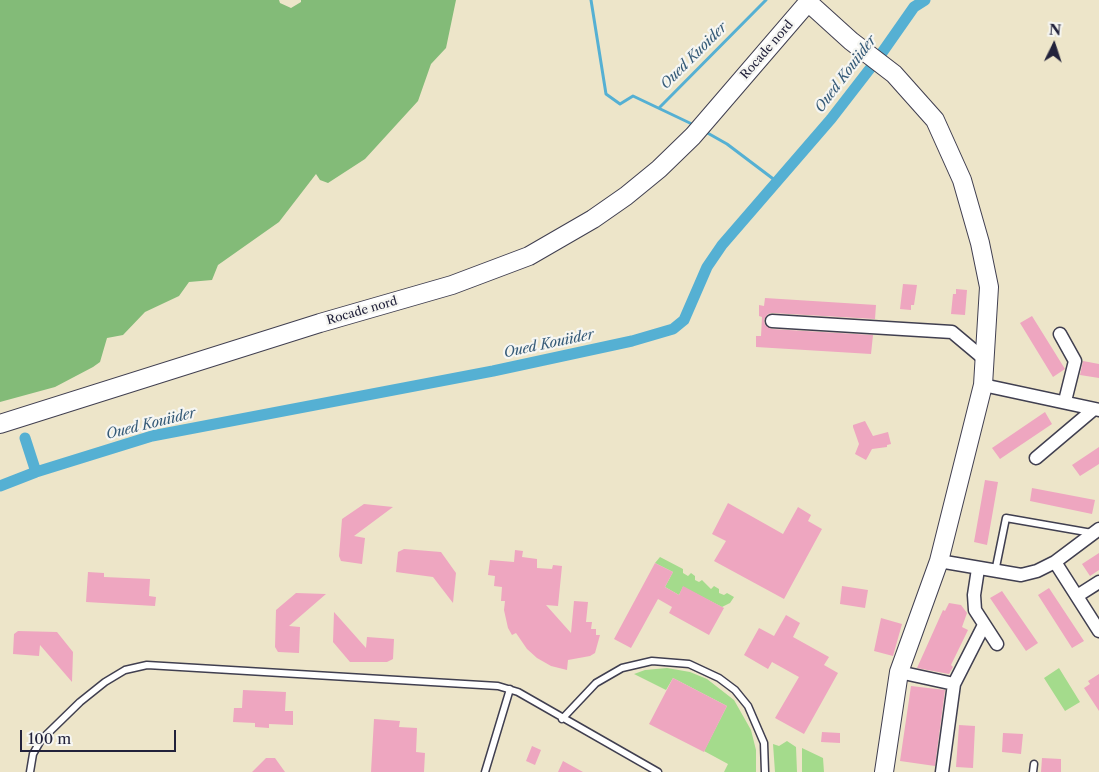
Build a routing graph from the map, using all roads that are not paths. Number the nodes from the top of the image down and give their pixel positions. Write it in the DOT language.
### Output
graph roads {
  1 [pos="809,1"];
  2 [pos="772,322"];
  3 [pos="1060,334"];
  4 [pos="983,358"];
  5 [pos="983,384"];
  6 [pos="1065,401"];
  7 [pos="1097,410"];
  8 [pos="0,424"];
  9 [pos="1036,458"];
  10 [pos="1096,531"];
  11 [pos="939,561"];
  12 [pos="1055,562"];
  13 [pos="978,569"];
  14 [pos="995,572"];
  15 [pos="1099,582"];
  16 [pos="1077,596"];
  17 [pos="984,625"];
  18 [pos="1099,631"];
  19 [pos="997,644"];
  20 [pos="899,672"];
  21 [pos="954,684"];
  22 [pos="510,689"];
  23 [pos="562,719"];
  24 [pos="1034,764"];
  25 [pos="30,772"];
  26 [pos="485,772"];
  27 [pos="658,772"];
  28 [pos="765,772"];
  29 [pos="884,772"];
  30 [pos="942,772"];
  31 [pos="1033,772"];
  1 -- 4 [label="main road"];
  1 -- 8 [label="main road, Rocade nord"];
  2 -- 4 [label="street"];
  3 -- 6 [label="street"];
  4 -- 5 [label="main road"];
  5 -- 6 [label="street"];
  5 -- 11 [label="main road"];
  6 -- 7 [label="street"];
  7 -- 9 [label="street"];
  10 -- 12 [label="street"];
  10 -- 14 [label="lane"];
  11 -- 13 [label="street"];
  11 -- 20 [label="main road"];
  12 -- 14 [label="street"];
  12 -- 16 [label="street"];
  13 -- 14 [label="street"];
  13 -- 17 [label="street"];
  15 -- 16 [label="street"];
  16 -- 18 [label="street"];
  17 -- 19 [label="street"];
  17 -- 21 [label="street"];
  20 -- 21 [label="street"];
  20 -- 29 [label="main road"];
  21 -- 30 [label="street"];
  22 -- 23 [label="lane"];
  22 -- 25 [label="lane"];
  22 -- 26 [label="lane"];
  23 -- 27 [label="lane"];
  23 -- 28 [label="lane"];
  24 -- 31 [label="lane"];
}
